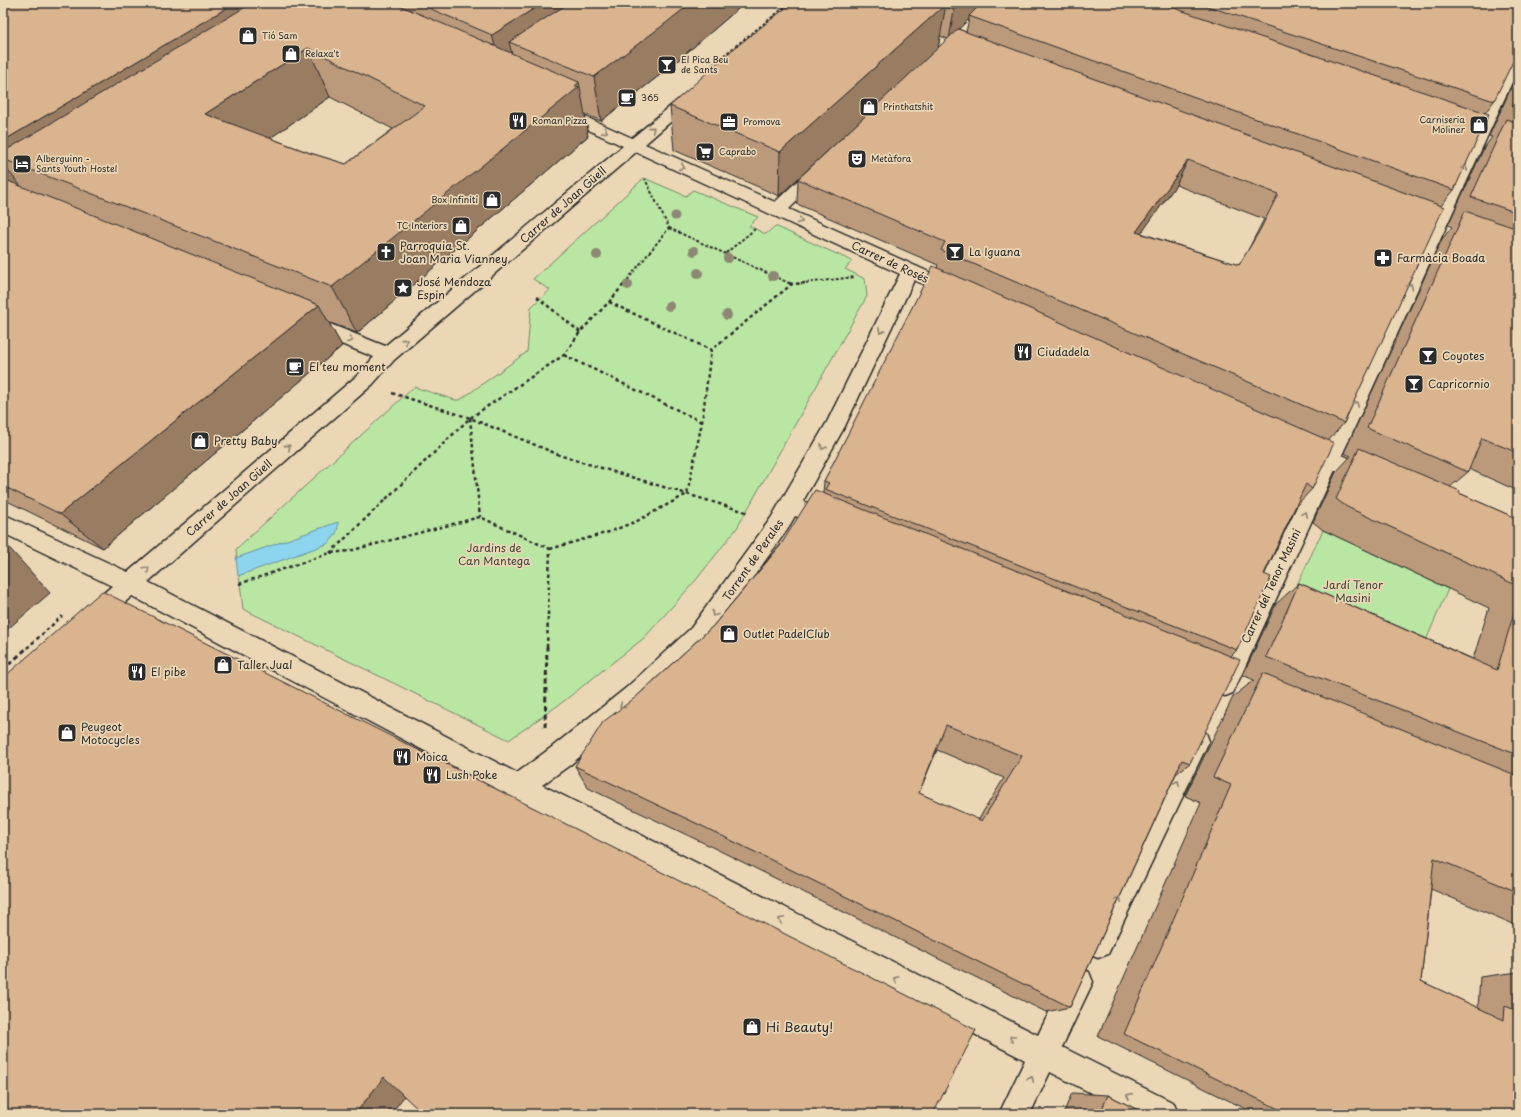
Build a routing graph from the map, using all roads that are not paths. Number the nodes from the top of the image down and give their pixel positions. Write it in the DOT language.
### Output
graph roads {
  1 [pos="1518,53"];
  2 [pos="709,81"];
  3 [pos="547,106"];
  4 [pos="634,145"];
  5 [pos="831,159"];
  6 [pos="777,210"];
  7 [pos="910,271"];
  8 [pos="968,297"];
  9 [pos="292,317"];
  10 [pos="388,355"];
  11 [pos="1286,439"];
  12 [pos="1331,459"];
  13 [pos="1387,484"];
  14 [pos="791,505"];
  15 [pos="3,523"];
  16 [pos="847,528"];
  17 [pos="130,584"];
  18 [pos="81,628"];
  19 [pos="519,787"];
  20 [pos="1043,1053"];
  21 [pos="1014,1114"];
  22 [pos="1163,1114"];
  12 -- 1 [label="street, Carrer del Tenor Masini, one-way"];
  4 -- 2 [label="street, Carrer de Joan Güell, one-way"];
  3 -- 4 [label="street, Carrer de Rosés, one-way"];
  4 -- 6 [label="street, Carrer de Rosés, one-way"];
  10 -- 4 [label="street, Carrer de Joan Güell, one-way"];
  5 -- 6 [label="street"];
  6 -- 7 [label="street, Carrer de Rosés, one-way"];
  7 -- 8 [label="street, Carrer de Rosés"];
  7 -- 14 [label="street, Torrent de Perales, one-way"];
  9 -- 10 [label="street, one-way"];
  17 -- 10 [label="street, Carrer de Joan Güell, one-way"];
  11 -- 12 [label="street"];
  12 -- 13 [label="street"];
  20 -- 12 [label="street, Carrer del Tenor Masini, one-way"];
  14 -- 16 [label="street"];
  14 -- 19 [label="street, Torrent de Perales, one-way"];
  15 -- 17 [label="street"];
  17 -- 18 [label="street, Carrer de Joan Güell"];
  17 -- 19 [label="street"];
  20 -- 19 [label="street, one-way"];
  21 -- 20 [label="street, Carrer del Tenor Masini, one-way"];
  22 -- 20 [label="street, one-way"];
}
